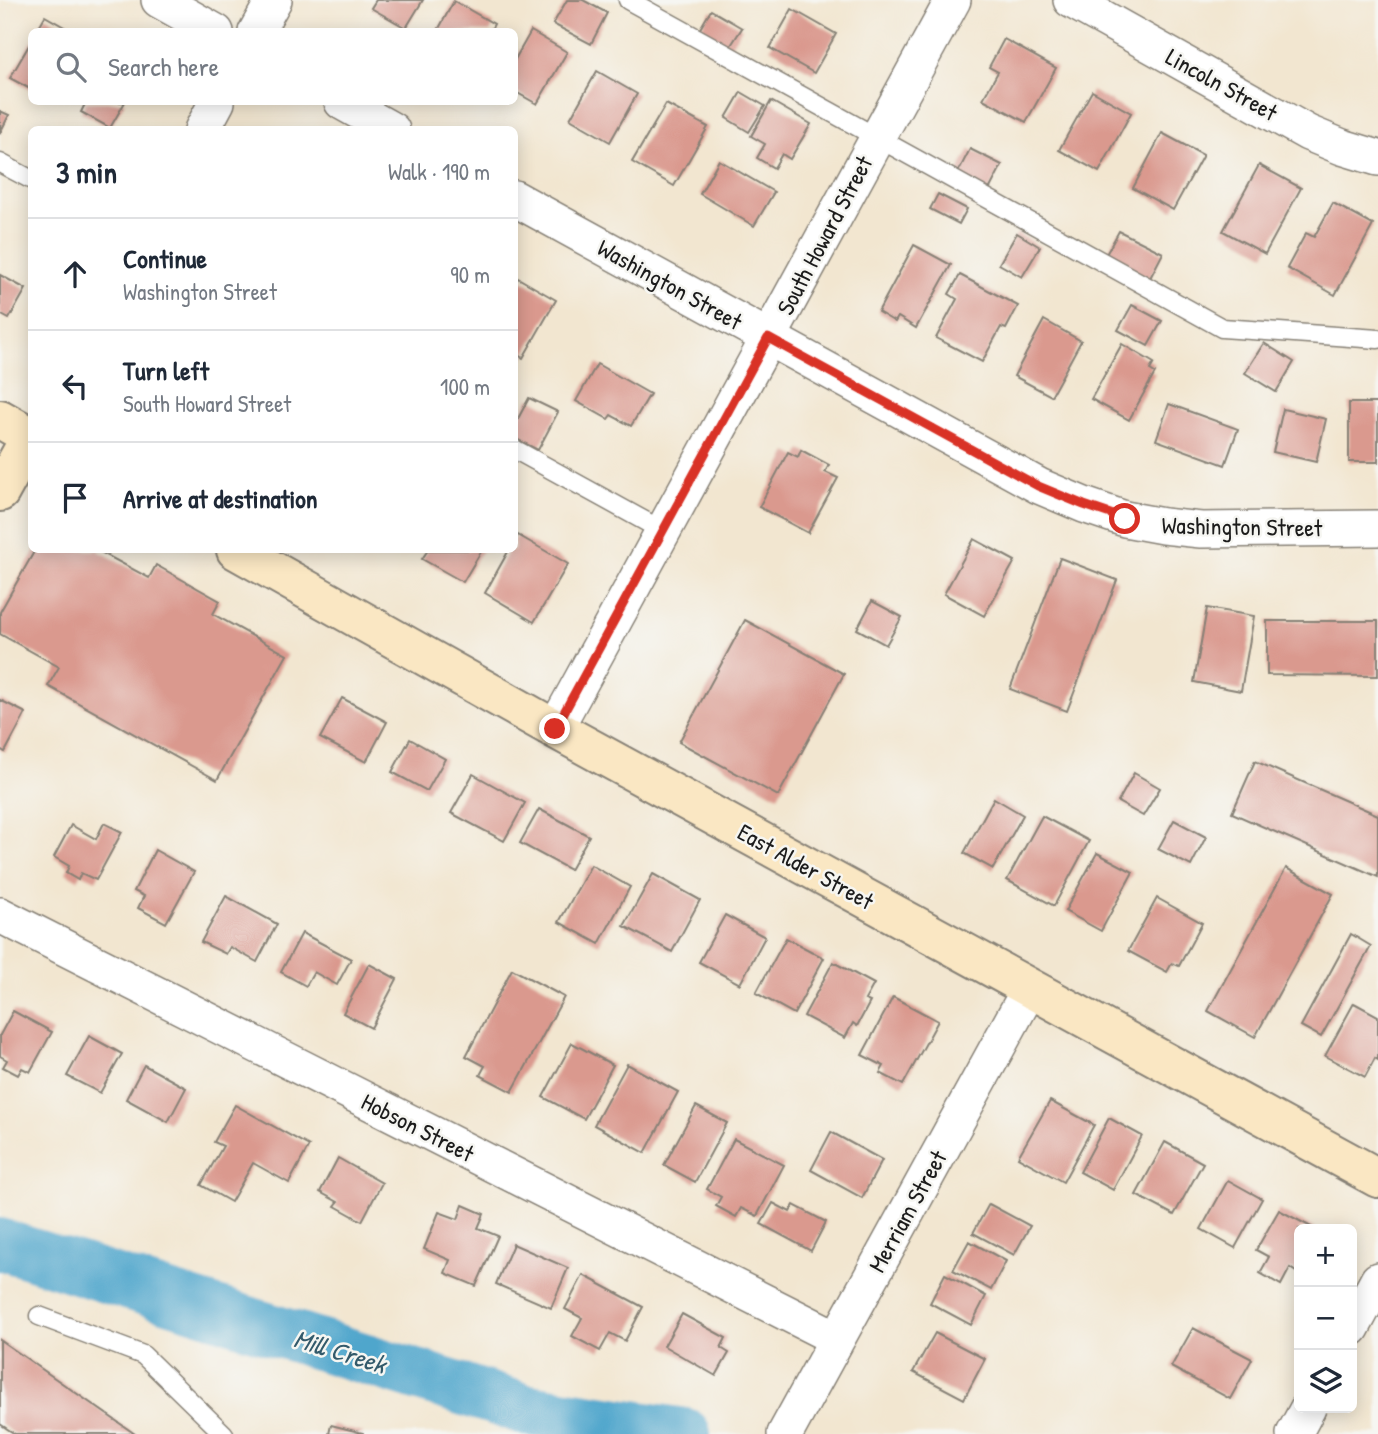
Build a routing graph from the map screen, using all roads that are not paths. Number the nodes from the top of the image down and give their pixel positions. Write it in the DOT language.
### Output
graph roads {
  1 [pos="159,0"];
  2 [pos="274,0"];
  3 [pos="628,0"];
  4 [pos="953,0"];
  5 [pos="1071,0"];
  6 [pos="209,28"];
  7 [pos="258,28"];
  8 [pos="215,105"];
  9 [pos="347,105"];
  10 [pos="204,126"];
  11 [pos="385,126"];
  12 [pos="876,138"];
  13 [pos="1378,158"];
  14 [pos="0,163"];
  15 [pos="28,178"];
  16 [pos="518,200"];
  17 [pos="768,338"];
  18 [pos="1378,339"];
  19 [pos="0,419"];
  20 [pos="28,434"];
  21 [pos="28,441"];
  22 [pos="518,451"];
  23 [pos="0,492"];
  24 [pos="1378,528"];
  25 [pos="663,531"];
  26 [pos="241,553"];
  27 [pos="555,729"];
  28 [pos="0,915"];
  29 [pos="1030,988"];
  30 [pos="1378,1178"];
  31 [pos="1378,1280"];
  32 [pos="39,1316"];
  33 [pos="1357,1319"];
  34 [pos="836,1339"];
  35 [pos="1305,1413"];
  36 [pos="788,1428"];
  37 [pos="224,1434"];
  38 [pos="1294,1434"];
  1 -- 6 [label="street"];
  2 -- 7 [label="street"];
  3 -- 12 [label="lane"];
  4 -- 12 [label="street, South Howard Street"];
  5 -- 13 [label="street, Lincoln Street"];
  8 -- 10 [label="street"];
  9 -- 11 [label="street"];
  12 -- 17 [label="street, South Howard Street"];
  12 -- 18 [label="lane"];
  14 -- 15 [label="lane"];
  16 -- 17 [label="street, Washington Street"];
  17 -- 24 [label="street, Washington Street"];
  17 -- 25 [label="street, South Howard Street"];
  19 -- 20 [label="main road"];
  21 -- 23 [label="main road"];
  22 -- 25 [label="lane"];
  25 -- 27 [label="street, South Howard Street"];
  26 -- 27 [label="main road, East Alder Street"];
  27 -- 29 [label="main road, East Alder Street"];
  28 -- 34 [label="street, Hobson Street"];
  29 -- 30 [label="main road, East Alder Street"];
  29 -- 34 [label="street, Merriam Street"];
  31 -- 33 [label="street"];
  32 -- 37 [label="lane"];
  34 -- 36 [label="street, Merriam Street"];
  35 -- 38 [label="street"];
}
